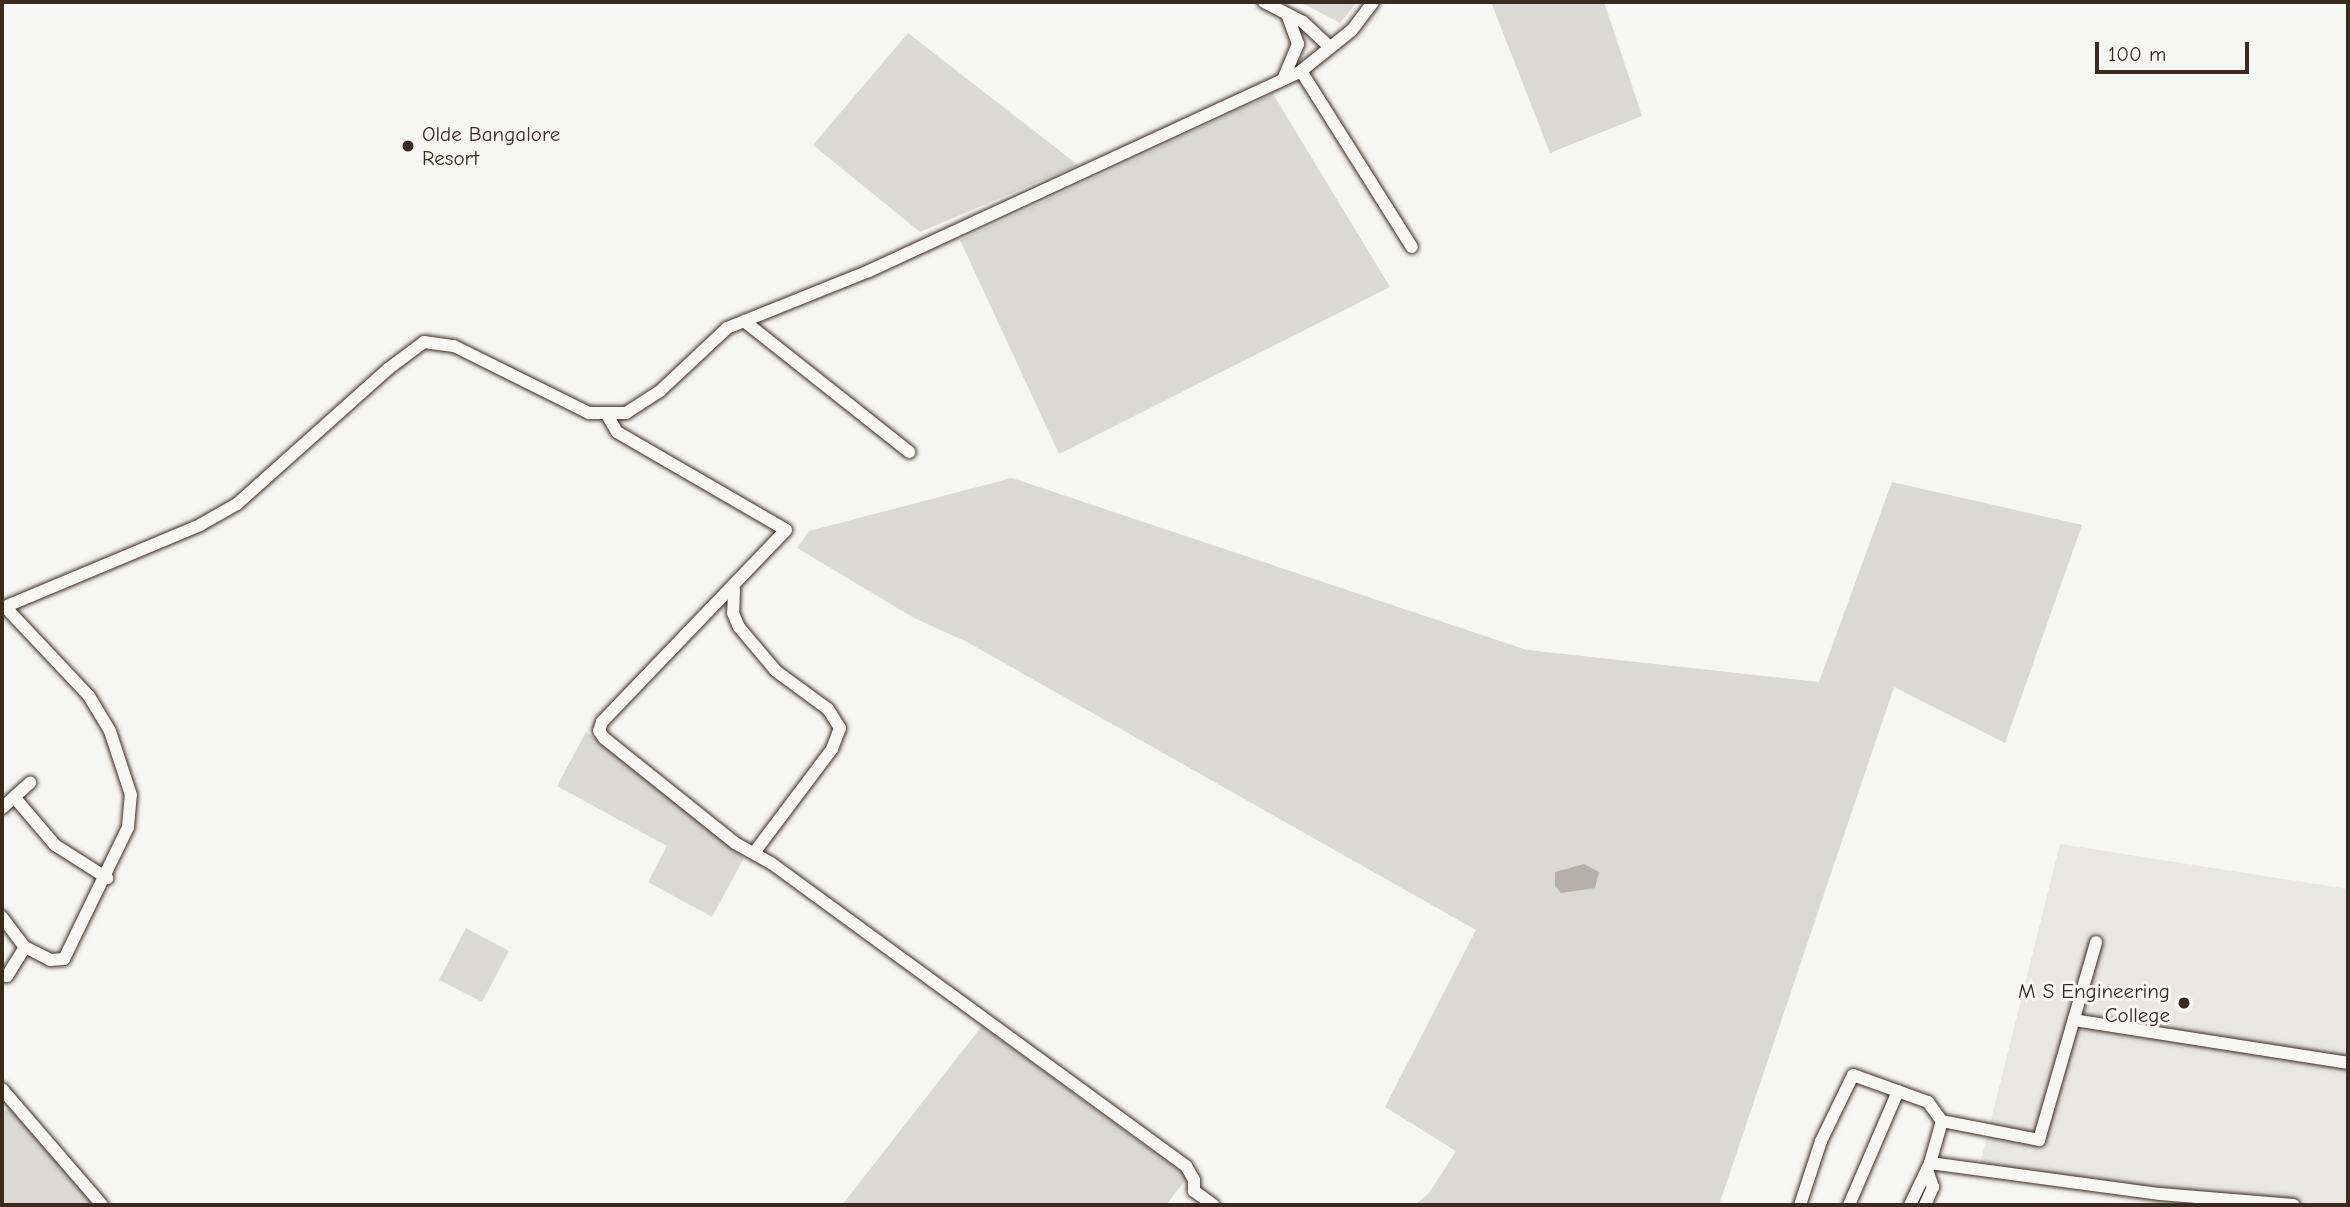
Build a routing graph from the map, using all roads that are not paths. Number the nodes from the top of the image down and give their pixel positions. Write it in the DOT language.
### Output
graph roads {
  1 [pos="1265,2"];
  2 [pos="1373,2"];
  3 [pos="1287,13"];
  4 [pos="1329,47"];
  5 [pos="1301,71"];
  6 [pos="1279,81"];
  7 [pos="1412,247"];
  8 [pos="744,321"];
  9 [pos="606,413"];
  10 [pos="909,452"];
  11 [pos="734,590"];
  12 [pos="4,607"];
  13 [pos="30,783"];
  14 [pos="15,798"];
  15 [pos="2,808"];
  16 [pos="754,853"];
  17 [pos="107,878"];
  18 [pos="2,917"];
  19 [pos="2096,942"];
  20 [pos="25,947"];
  21 [pos="2,975"];
  22 [pos="2074,1020"];
  23 [pos="2348,1063"];
  24 [pos="2,1089"];
  25 [pos="1898,1091"];
  26 [pos="1942,1122"];
  27 [pos="1928,1166"];
  28 [pos="102,1205"];
  29 [pos="1213,1205"];
  30 [pos="1800,1205"];
  31 [pos="1849,1205"];
  32 [pos="1910,1205"];
  33 [pos="1925,1205"];
  34 [pos="2294,1205"];
  1 -- 3 [label="street"];
  2 -- 4 [label="street"];
  3 -- 4 [label="street"];
  3 -- 6 [label="street"];
  4 -- 5 [label="street"];
  5 -- 6 [label="street"];
  5 -- 7 [label="street"];
  6 -- 8 [label="street"];
  8 -- 9 [label="street"];
  8 -- 10 [label="street"];
  9 -- 11 [label="street"];
  9 -- 12 [label="street"];
  11 -- 16 [label="street"];
  11 -- 16 [label="street"];
  12 -- 17 [label="street"];
  13 -- 14 [label="street"];
  14 -- 15 [label="street"];
  14 -- 17 [label="street"];
  16 -- 29 [label="street"];
  17 -- 20 [label="street"];
  18 -- 20 [label="street"];
  19 -- 22 [label="street"];
  20 -- 21 [label="street"];
  22 -- 23 [label="street"];
  22 -- 26 [label="street"];
  24 -- 28 [label="street"];
  25 -- 26 [label="street"];
  25 -- 30 [label="street"];
  25 -- 31 [label="street"];
  26 -- 27 [label="street"];
  27 -- 32 [label="street"];
  27 -- 33 [label="street"];
  27 -- 34 [label="street"];
}
